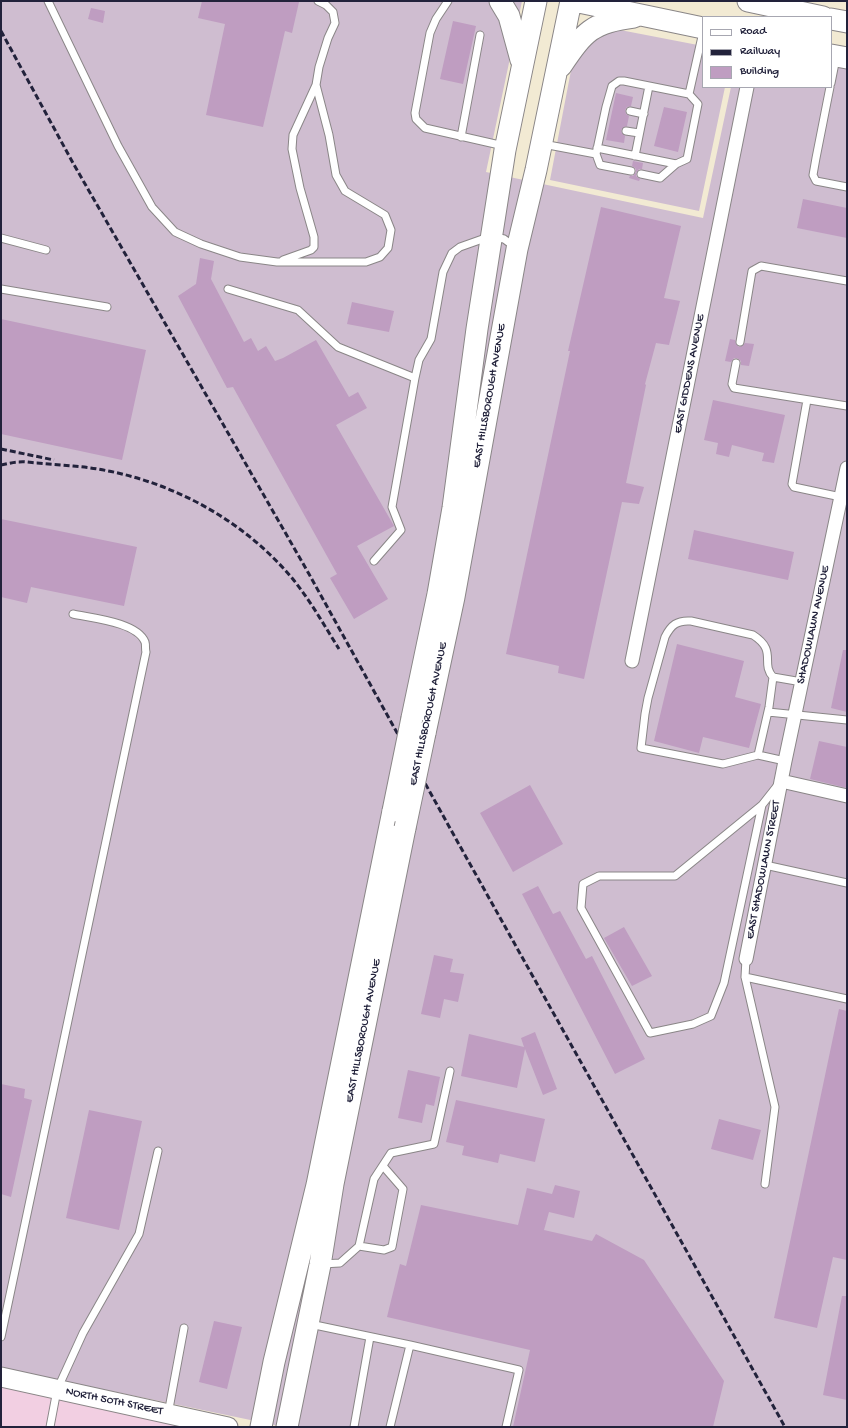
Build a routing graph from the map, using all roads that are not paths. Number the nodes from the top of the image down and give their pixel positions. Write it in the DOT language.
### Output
graph roads {
  1 [pos="48,1"];
  2 [pos="318,1"];
  3 [pos="448,1"];
  4 [pos="500,1"];
  5 [pos="536,1"];
  6 [pos="571,1"];
  7 [pos="574,1"];
  8 [pos="748,1"];
  9 [pos="647,16"];
  10 [pos="818,16"];
  11 [pos="832,19"];
  12 [pos="847,22"];
  13 [pos="702,28"];
  14 [pos="480,35"];
  15 [pos="702,36"];
  16 [pos="838,56"];
  17 [pos="523,65"];
  18 [pos="556,74"];
  19 [pos="832,79"];
  20 [pos="316,85"];
  21 [pos="649,86"];
  22 [pos="747,88"];
  23 [pos="830,88"];
  24 [pos="689,94"];
  25 [pos="630,111"];
  26 [pos="644,114"];
  27 [pos="626,131"];
  28 [pos="639,133"];
  29 [pos="461,137"];
  30 [pos="541,144"];
  31 [pos="506,146"];
  32 [pos="597,151"];
  33 [pos="635,156"];
  34 [pos="676,164"];
  35 [pos="631,171"];
  36 [pos="641,174"];
  37 [pos="847,187"];
  38 [pos="491,236"];
  39 [pos="1,238"];
  40 [pos="517,249"];
  41 [pos="46,250"];
  42 [pos="277,262"];
  43 [pos="847,281"];
  44 [pos="228,288"];
  45 [pos="1,289"];
  46 [pos="107,307"];
  47 [pos="740,342"];
  48 [pos="736,363"];
  49 [pos="415,378"];
  50 [pos="807,400"];
  51 [pos="847,406"];
  52 [pos="847,468"];
  53 [pos="841,497"];
  54 [pos="374,561"];
  55 [pos="73,614"];
  56 [pos="632,661"];
  57 [pos="773,677"];
  58 [pos="802,682"];
  59 [pos="768,712"];
  60 [pos="795,715"];
  61 [pos="847,720"];
  62 [pos="418,726"];
  63 [pos="758,756"];
  64 [pos="786,761"];
  65 [pos="782,781"];
  66 [pos="847,796"];
  67 [pos="762,805"];
  68 [pos="765,866"];
  69 [pos="847,883"];
  70 [pos="746,959"];
  71 [pos="745,977"];
  72 [pos="847,999"];
  73 [pos="450,1071"];
  74 [pos="158,1151"];
  75 [pos="383,1166"];
  76 [pos="765,1184"];
  77 [pos="359,1246"];
  78 [pos="320,1265"];
  79 [pos="307,1324"];
  80 [pos="184,1328"];
  81 [pos="1,1337"];
  82 [pos="370,1337"];
  83 [pos="410,1345"];
  84 [pos="1,1377"];
  85 [pos="57,1390"];
  86 [pos="168,1414"];
  87 [pos="50,1427"];
  88 [pos="228,1427"];
  89 [pos="261,1427"];
  90 [pos="287,1427"];
  91 [pos="354,1427"];
  92 [pos="390,1427"];
  93 [pos="506,1427"];
  1 -- 42 [label="lane"];
  2 -- 20 [label="lane"];
  3 -- 29 [label="lane"];
  4 -- 17 [label="main road"];
  5 -- 17 [label="main road, EAST HILLSBOROUGH AVENUE"];
  6 -- 18 [label="main road, EAST HILLSBOROUGH AVENUE"];
  7 -- 9 [label="main road"];
  8 -- 10 [label="main road"];
  9 -- 13 [label="main road"];
  9 -- 18 [label="main road"];
  11 -- 12 [label="main road"];
  14 -- 29 [label="lane"];
  15 -- 24 [label="lane"];
  16 -- 19 [label="lane"];
  17 -- 31 [label="main road, EAST HILLSBOROUGH AVENUE"];
  18 -- 30 [label="main road, EAST HILLSBOROUGH AVENUE"];
  20 -- 42 [label="lane"];
  20 -- 42 [label="lane"];
  21 -- 24 [label="lane"];
  21 -- 26 [label="lane"];
  21 -- 32 [label="lane"];
  22 -- 56 [label="street, EAST GIDDENS AVENUE"];
  23 -- 37 [label="lane"];
  24 -- 34 [label="lane"];
  25 -- 26 [label="lane"];
  26 -- 28 [label="lane"];
  27 -- 28 [label="lane"];
  28 -- 33 [label="lane"];
  29 -- 31 [label="lane"];
  30 -- 32 [label="lane"];
  30 -- 40 [label="main road, EAST HILLSBOROUGH AVENUE"];
  31 -- 38 [label="main road, EAST HILLSBOROUGH AVENUE"];
  32 -- 33 [label="lane"];
  32 -- 35 [label="lane"];
  33 -- 34 [label="lane"];
  34 -- 36 [label="lane"];
  38 -- 40 [label="lane"];
  38 -- 49 [label="lane"];
  38 -- 62 [label="main road, EAST HILLSBOROUGH AVENUE"];
  39 -- 41 [label="lane"];
  40 -- 62 [label="main road, EAST HILLSBOROUGH AVENUE"];
  43 -- 47 [label="lane"];
  44 -- 49 [label="lane"];
  45 -- 46 [label="lane"];
  48 -- 50 [label="lane"];
  49 -- 54 [label="lane"];
  50 -- 51 [label="lane"];
  50 -- 53 [label="lane"];
  52 -- 53 [label="street, SHADOWLAWN AVENUE"];
  53 -- 58 [label="street, SHADOWLAWN AVENUE"];
  55 -- 81 [label="lane"];
  57 -- 58 [label="lane"];
  57 -- 59 [label="lane"];
  57 -- 63 [label="lane"];
  58 -- 60 [label="street, SHADOWLAWN AVENUE"];
  59 -- 60 [label="lane"];
  59 -- 63 [label="lane"];
  60 -- 61 [label="lane"];
  60 -- 64 [label="street, SHADOWLAWN AVENUE"];
  62 -- 78 [label="main road, EAST HILLSBOROUGH AVENUE, bridge"];
  62 -- 89 [label="main road, EAST HILLSBOROUGH AVENUE, bridge"];
  63 -- 64 [label="lane"];
  64 -- 65 [label="street, SHADOWLAWN AVENUE"];
  65 -- 66 [label="street"];
  65 -- 67 [label="lane"];
  65 -- 68 [label="street, EAST SHADOWLAWN STREET"];
  67 -- 67 [label="lane"];
  68 -- 69 [label="lane"];
  68 -- 70 [label="street, EAST SHADOWLAWN STREET"];
  70 -- 71 [label="lane"];
  71 -- 72 [label="lane"];
  71 -- 76 [label="lane"];
  73 -- 75 [label="lane"];
  74 -- 85 [label="lane"];
  75 -- 77 [label="lane"];
  75 -- 77 [label="lane"];
  77 -- 78 [label="lane"];
  78 -- 79 [label="main road, EAST HILLSBOROUGH AVENUE"];
  79 -- 82 [label="lane"];
  79 -- 90 [label="main road, EAST HILLSBOROUGH AVENUE"];
  80 -- 86 [label="lane"];
  82 -- 83 [label="lane"];
  82 -- 91 [label="lane"];
  83 -- 92 [label="lane"];
  83 -- 93 [label="lane"];
  84 -- 85 [label="street, NORTH 50TH STREET"];
  85 -- 86 [label="street, NORTH 50TH STREET"];
  85 -- 87 [label="lane"];
  86 -- 88 [label="street, NORTH 50TH STREET"];
}
